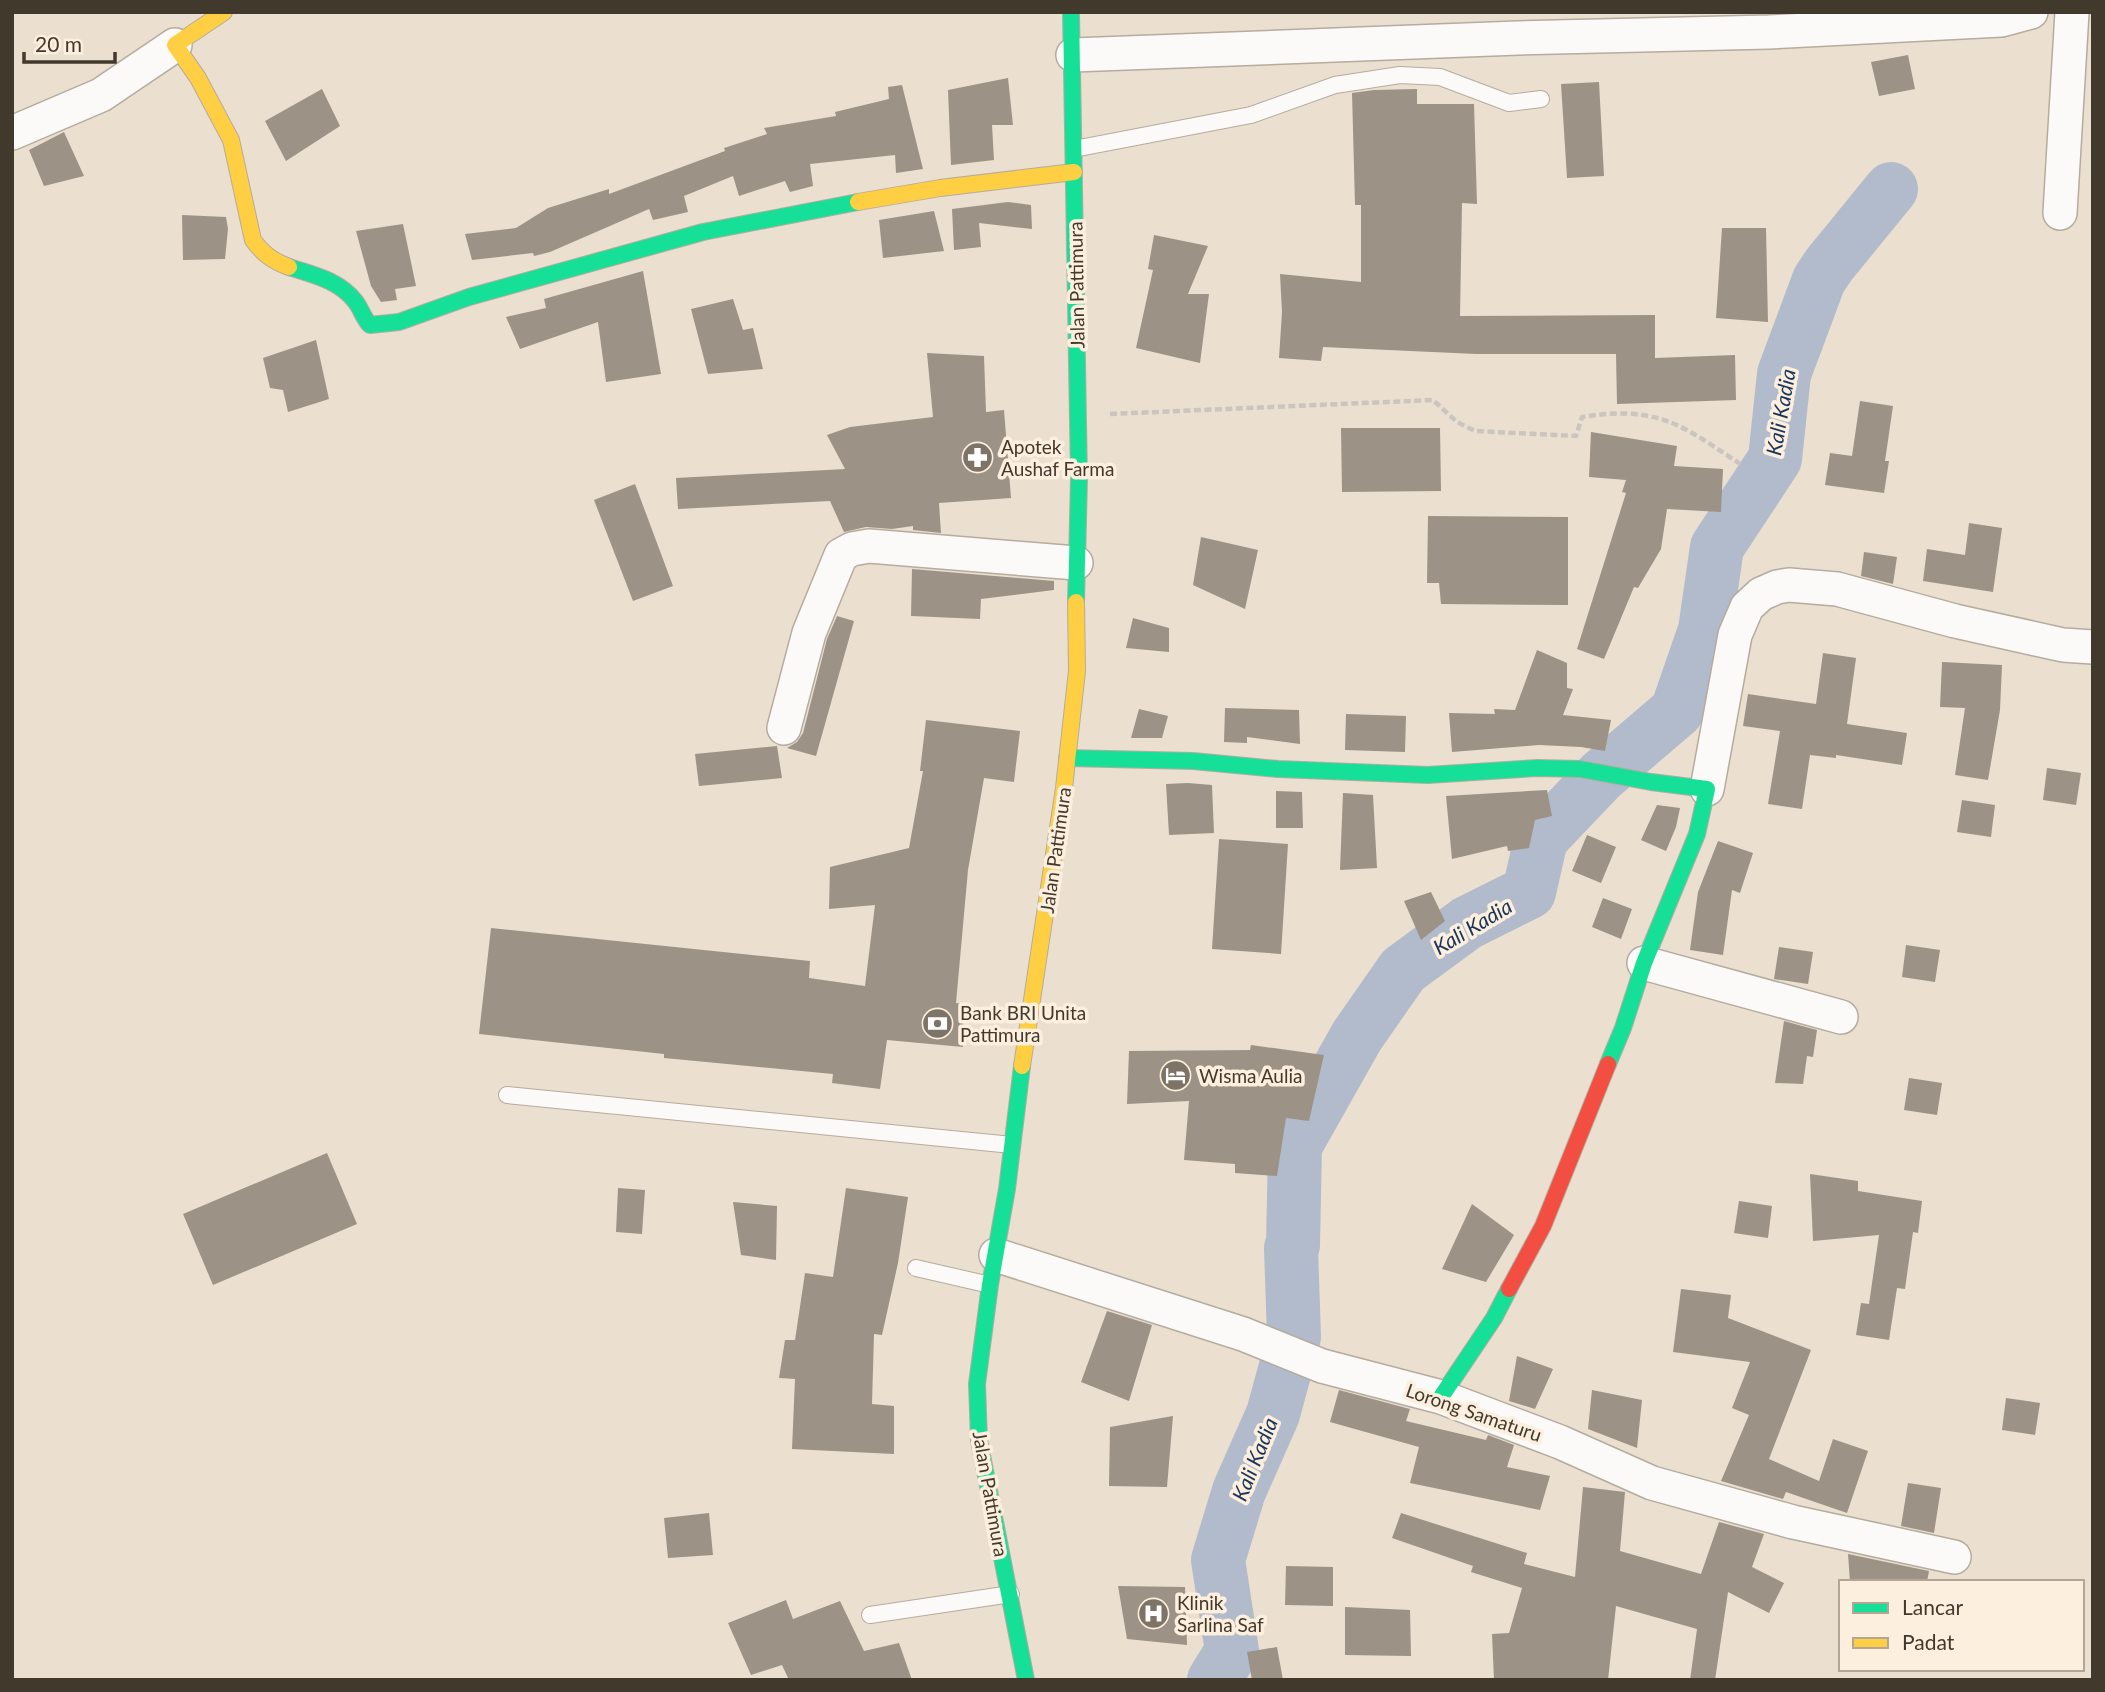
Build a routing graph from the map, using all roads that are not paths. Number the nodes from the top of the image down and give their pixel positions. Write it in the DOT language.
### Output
graph roads {
  1 [pos="223,12"];
  2 [pos="1072,12"];
  3 [pos="2031,12"];
  4 [pos="2072,12"];
  5 [pos="175,45"];
  6 [pos="1073,55"];
  7 [pos="1541,99"];
  8 [pos="12,133"];
  9 [pos="1074,149"];
  10 [pos="1074,172"];
  11 [pos="2060,213"];
  12 [pos="1076,563"];
  13 [pos="2093,647"];
  14 [pos="784,728"];
  15 [pos="1067,758"];
  16 [pos="1697,787"];
  17 [pos="1644,963"];
  18 [pos="1841,1017"];
  19 [pos="507,1096"];
  20 [pos="1012,1144"];
  21 [pos="916,1268"];
  22 [pos="993,1270"];
  23 [pos="1441,1397"];
  24 [pos="1954,1557"];
  25 [pos="1011,1594"];
  26 [pos="870,1615"];
  27 [pos="1026,1680"];
  1 -- 5 [label="main road"];
  2 -- 6 [label="main road, Jalan Pattimura"];
  3 -- 6 [label="street"];
  4 -- 11 [label="street"];
  5 -- 8 [label="street"];
  5 -- 10 [label="main road"];
  6 -- 9 [label="main road, Jalan Pattimura"];
  7 -- 9 [label="lane"];
  9 -- 10 [label="main road, Jalan Pattimura"];
  10 -- 12 [label="main road, Jalan Pattimura"];
  12 -- 14 [label="street"];
  12 -- 15 [label="main road, Jalan Pattimura"];
  13 -- 16 [label="street"];
  15 -- 16 [label="main road"];
  15 -- 20 [label="main road, Jalan Pattimura"];
  16 -- 17 [label="main road"];
  17 -- 18 [label="street"];
  17 -- 23 [label="main road"];
  19 -- 20 [label="lane"];
  20 -- 22 [label="main road, Jalan Pattimura"];
  21 -- 22 [label="lane"];
  22 -- 23 [label="street, Lorong Samaturu"];
  22 -- 25 [label="main road, Jalan Pattimura"];
  23 -- 24 [label="street, Lorong Samaturu"];
  25 -- 26 [label="lane"];
  25 -- 27 [label="main road, Jalan Pattimura"];
}
